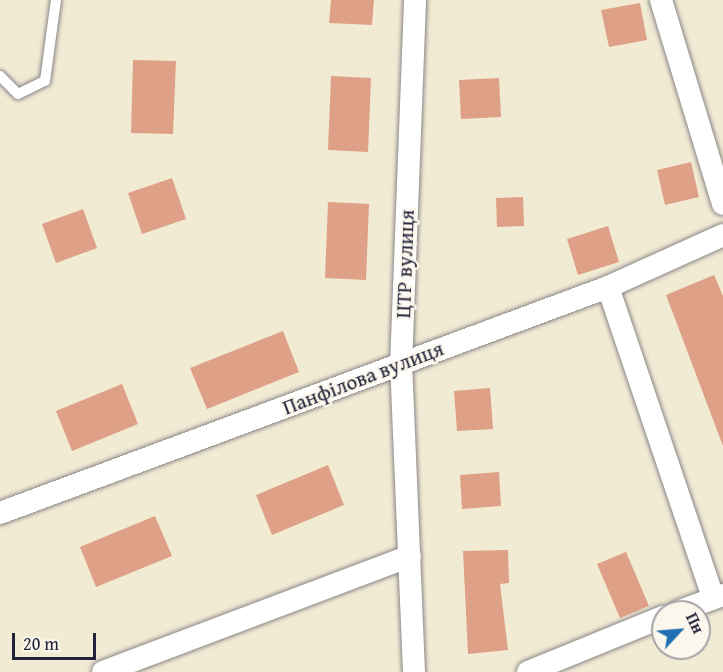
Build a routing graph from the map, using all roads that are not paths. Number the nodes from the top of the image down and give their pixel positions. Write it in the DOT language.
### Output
graph roads {
  1 [pos="56,0"];
  2 [pos="415,0"];
  3 [pos="661,0"];
  4 [pos="0,76"];
  5 [pos="723,204"];
  6 [pos="723,235"];
  7 [pos="608,287"];
  8 [pos="401,366"];
  9 [pos="0,513"];
  10 [pos="410,556"];
  11 [pos="718,596"];
  12 [pos="651,622"];
  13 [pos="103,672"];
  14 [pos="414,672"];
  15 [pos="528,672"];
  1 -- 4 [label="lane"];
  2 -- 8 [label="street, ЦТР вулиця"];
  3 -- 5 [label="street"];
  6 -- 7 [label="street, Панфілова вулиця"];
  7 -- 8 [label="street, Панфілова вулиця"];
  7 -- 11 [label="street"];
  8 -- 9 [label="street, Панфілова вулиця"];
  8 -- 10 [label="street, ЦТР вулиця"];
  10 -- 13 [label="street"];
  10 -- 14 [label="street, ЦТР вулиця"];
  12 -- 15 [label="street"];
}
